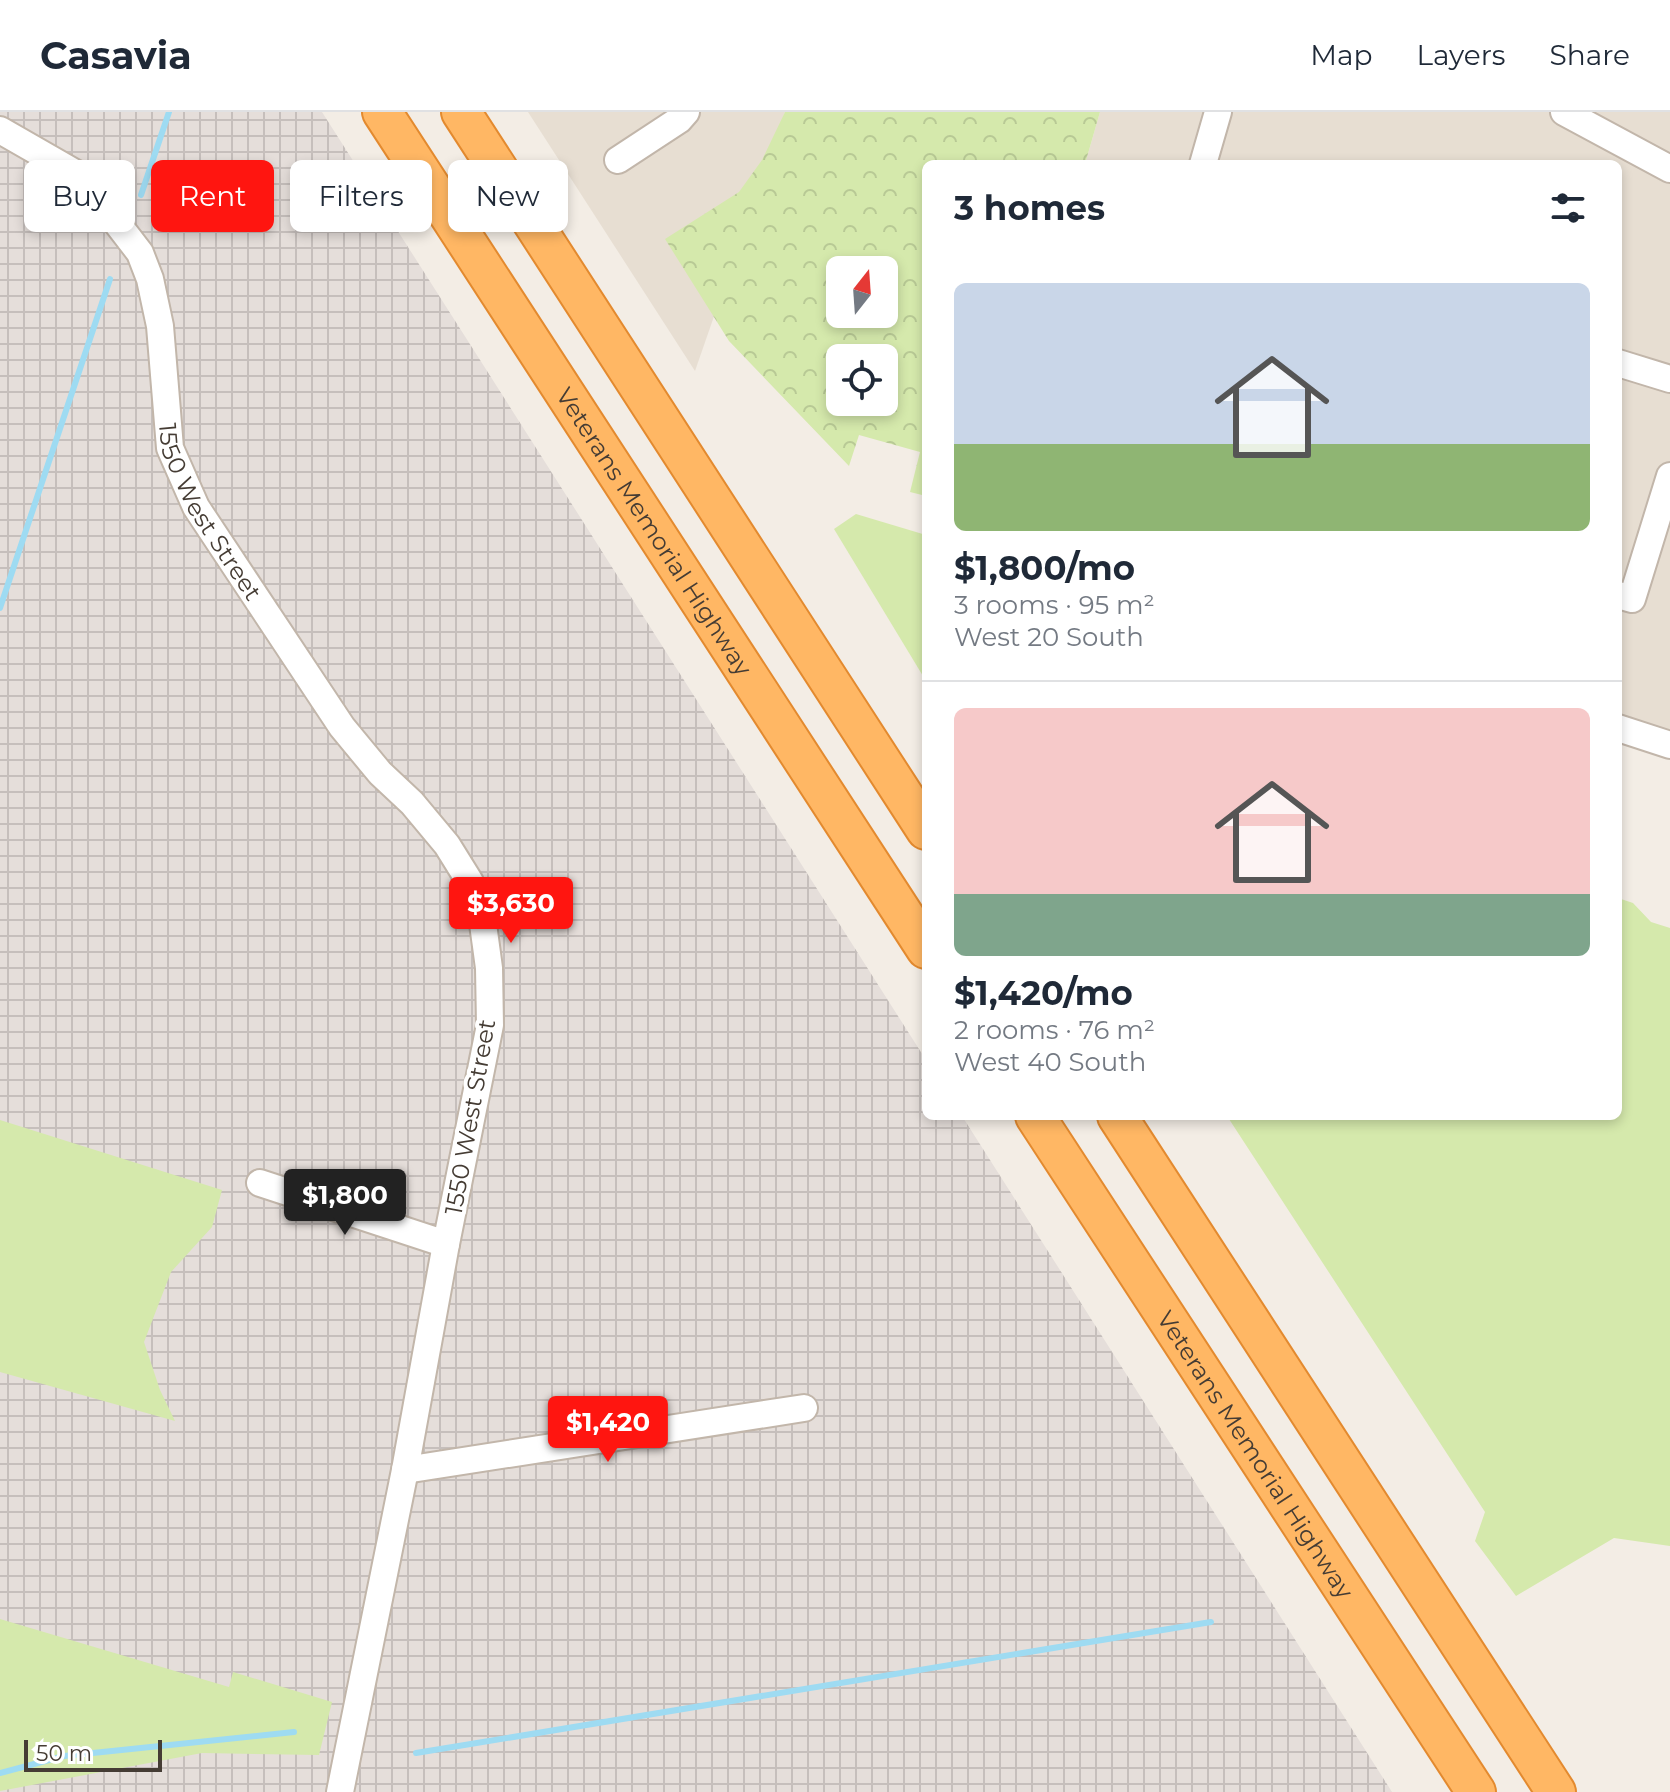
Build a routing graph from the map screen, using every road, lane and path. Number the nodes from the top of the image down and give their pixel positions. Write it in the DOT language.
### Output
graph roads {
  1 [pos="382,112"];
  2 [pos="461,112"];
  3 [pos="686,112"];
  4 [pos="1218,112"];
  5 [pos="1564,112"];
  6 [pos="0,130"];
  7 [pos="618,160"];
  8 [pos="1204,160"];
  9 [pos="1670,169"];
  10 [pos="1622,364"];
  11 [pos="1670,379"];
  12 [pos="1670,476"];
  13 [pos="1625,597"];
  14 [pos="1622,729"];
  15 [pos="1670,745"];
  16 [pos="922,824"];
  17 [pos="922,943"];
  18 [pos="1038,1120"];
  19 [pos="1120,1120"];
  20 [pos="260,1183"];
  21 [pos="446,1244"];
  22 [pos="804,1408"];
  23 [pos="405,1470"];
  24 [pos="340,1792"];
  25 [pos="1476,1792"];
  26 [pos="1556,1792"];
  1 -- 17 [label="highway, Veterans Memorial Highway"];
  2 -- 16 [label="highway"];
  3 -- 7 [label="street"];
  4 -- 8 [label="street"];
  5 -- 9 [label="street"];
  6 -- 21 [label="street, 1550 West Street"];
  10 -- 11 [label="street"];
  12 -- 13 [label="street"];
  14 -- 15 [label="street"];
  18 -- 25 [label="highway, Veterans Memorial Highway"];
  19 -- 26 [label="highway"];
  20 -- 21 [label="street"];
  21 -- 23 [label="street, 1550 West Street"];
  22 -- 23 [label="street"];
  23 -- 24 [label="street, 1550 West Street"];
}
